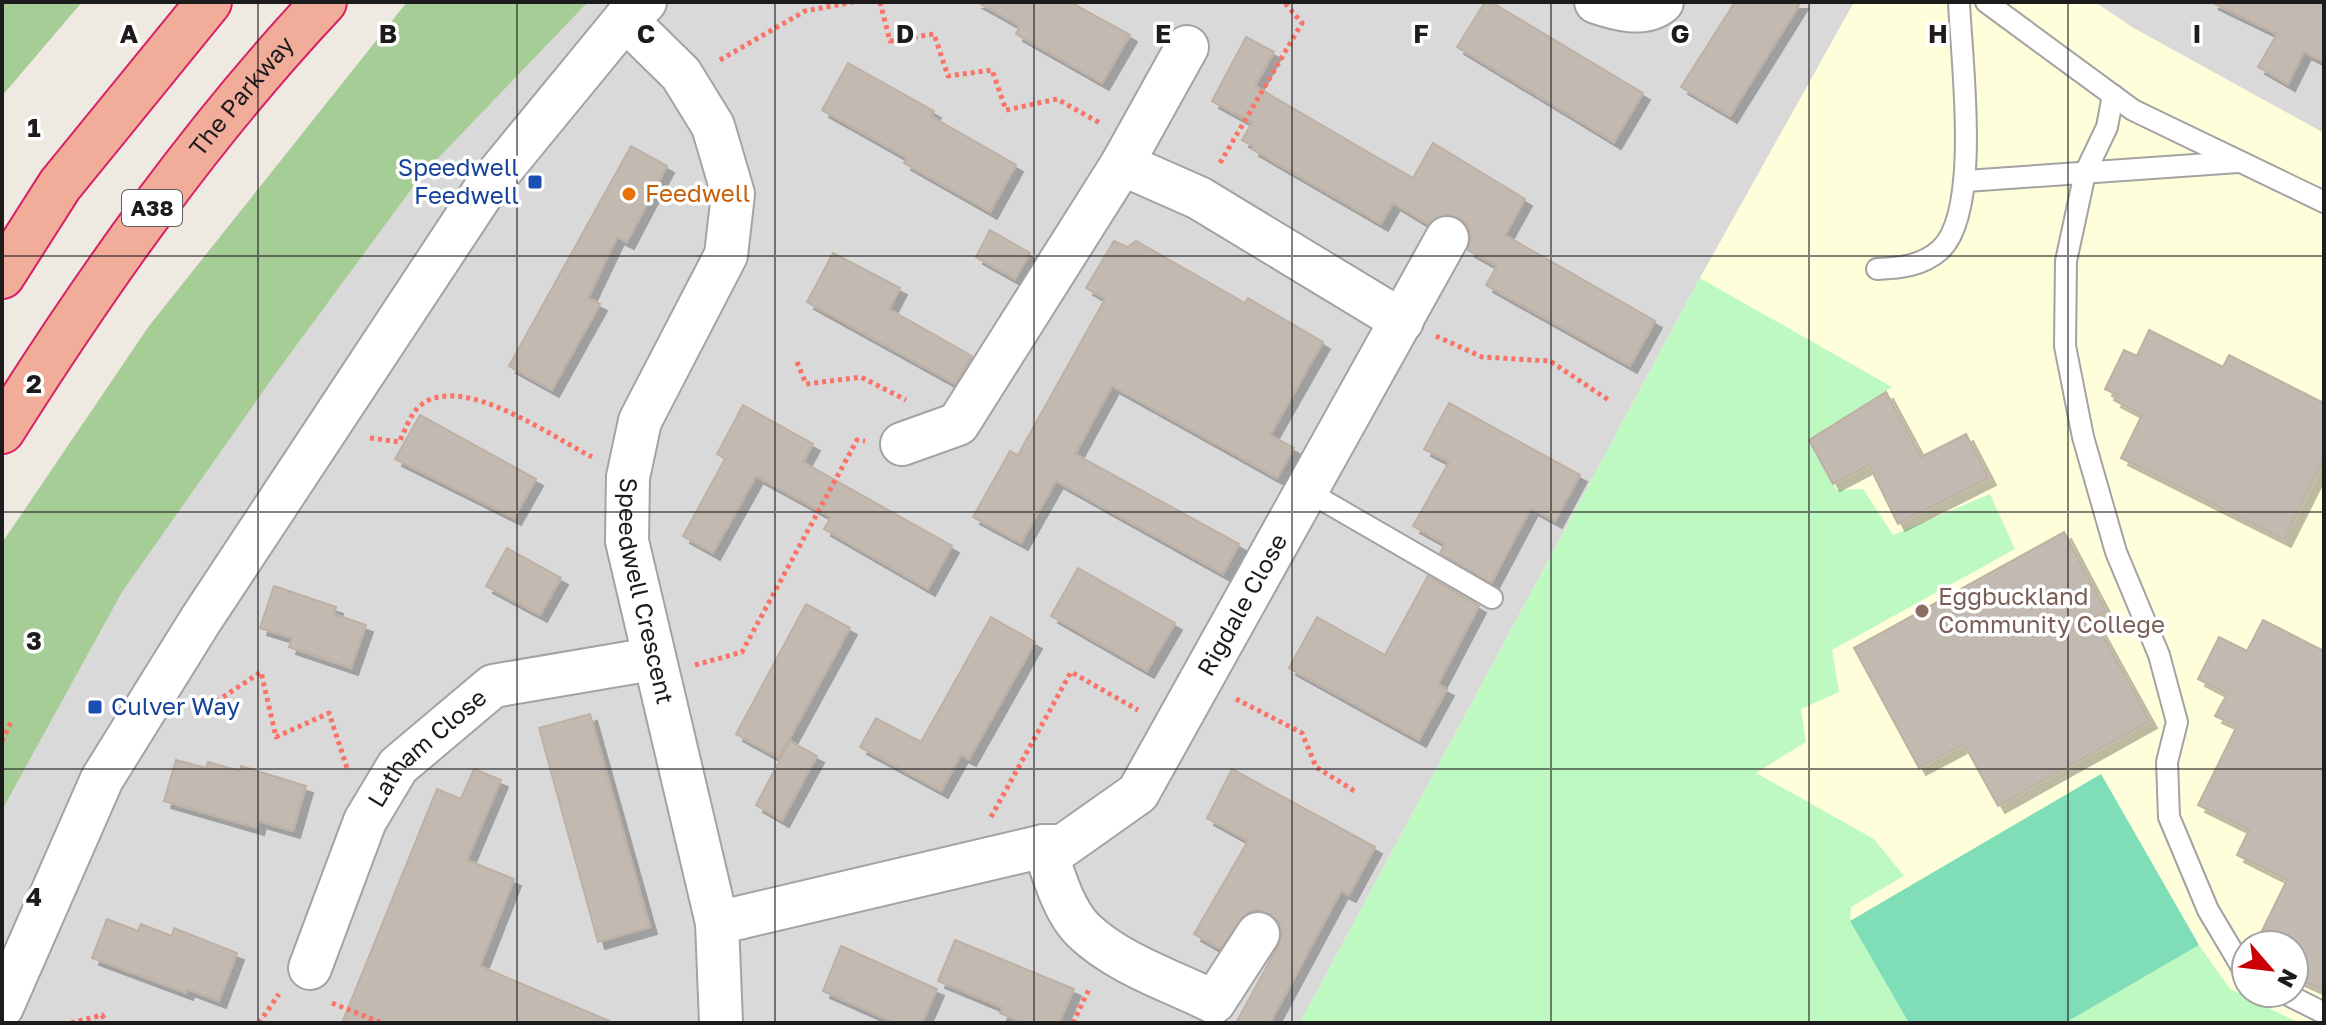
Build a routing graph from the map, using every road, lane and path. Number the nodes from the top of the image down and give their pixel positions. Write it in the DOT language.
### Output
graph roads {
  1 [pos="209,2"];
  2 [pos="324,2"];
  3 [pos="853,2"];
  4 [pos="880,2"];
  5 [pos="1284,2"];
  6 [pos="1596,2"];
  7 [pos="1662,2"];
  8 [pos="1959,2"];
  9 [pos="1986,2"];
  10 [pos="635,10"];
  11 [pos="1187,47"];
  12 [pos="681,74"];
  13 [pos="2113,95"];
  14 [pos="2239,162"];
  15 [pos="1122,164"];
  16 [pos="2085,173"];
  17 [pos="1966,181"];
  18 [pos="1199,198"];
  19 [pos="2324,202"];
  20 [pos="1447,238"];
  21 [pos="1877,269"];
  22 [pos="2,276"];
  23 [pos="1402,321"];
  24 [pos="797,362"];
  25 [pos="1610,401"];
  26 [pos="958,424"];
  27 [pos="2,431"];
  28 [pos="399,442"];
  29 [pos="902,444"];
  30 [pos="628,477"];
  31 [pos="1307,491"];
  32 [pos="1492,598"];
  33 [pos="742,652"];
  34 [pos="652,659"];
  35 [pos="261,672"];
  36 [pos="1201,680"];
  37 [pos="329,713"];
  38 [pos="11,722"];
  39 [pos="1173,731"];
  40 [pos="2,741"];
  41 [pos="1356,792"];
  42 [pos="989,819"];
  43 [pos="1044,846"];
  44 [pos="717,923"];
  45 [pos="1258,934"];
  46 [pos="2230,947"];
  47 [pos="310,968"];
  48 [pos="2,1007"];
  49 [pos="71,1023"];
  50 [pos="107,1023"];
  51 [pos="382,1023"];
  52 [pos="721,1023"];
  1 -- 22 [label="highway"];
  2 -- 27 [label="highway, The Parkway / A38"];
  3 -- 12 [label="path"];
  4 -- 15 [label="path"];
  5 -- 18 [label="path"];
  6 -- 7 [label="street"];
  8 -- 17 [label="lane"];
  9 -- 13 [label="lane"];
  10 -- 12 [label="street, Speedwell Crescent"];
  10 -- 48 [label="street"];
  11 -- 15 [label="street"];
  12 -- 30 [label="street, Speedwell Crescent"];
  13 -- 14 [label="lane"];
  13 -- 16 [label="lane"];
  14 -- 16 [label="lane"];
  14 -- 19 [label="lane"];
  15 -- 18 [label="street"];
  15 -- 26 [label="street"];
  16 -- 17 [label="lane"];
  16 -- 46 [label="lane"];
  17 -- 21 [label="lane"];
  18 -- 23 [label="street"];
  20 -- 23 [label="street, Rigdale Close"];
  23 -- 25 [label="path"];
  23 -- 31 [label="street, Rigdale Close"];
  24 -- 26 [label="path"];
  26 -- 29 [label="street"];
  28 -- 30 [label="path"];
  29 -- 33 [label="path"];
  30 -- 34 [label="street, Speedwell Crescent"];
  31 -- 32 [label="lane"];
  31 -- 36 [label="street, Rigdale Close"];
  34 -- 44 [label="street, Speedwell Crescent"];
  34 -- 47 [label="street, Latham Close"];
  35 -- 37 [label="path"];
  36 -- 39 [label="street, Rigdale Close"];
  36 -- 41 [label="path"];
  38 -- 40 [label="path"];
  39 -- 42 [label="path"];
  39 -- 43 [label="street, Rigdale Close"];
  43 -- 44 [label="street, Rigdale Close"];
  43 -- 45 [label="street"];
  44 -- 52 [label="street, Speedwell Crescent"];
  47 -- 51 [label="path"];
  49 -- 50 [label="path"];
}
